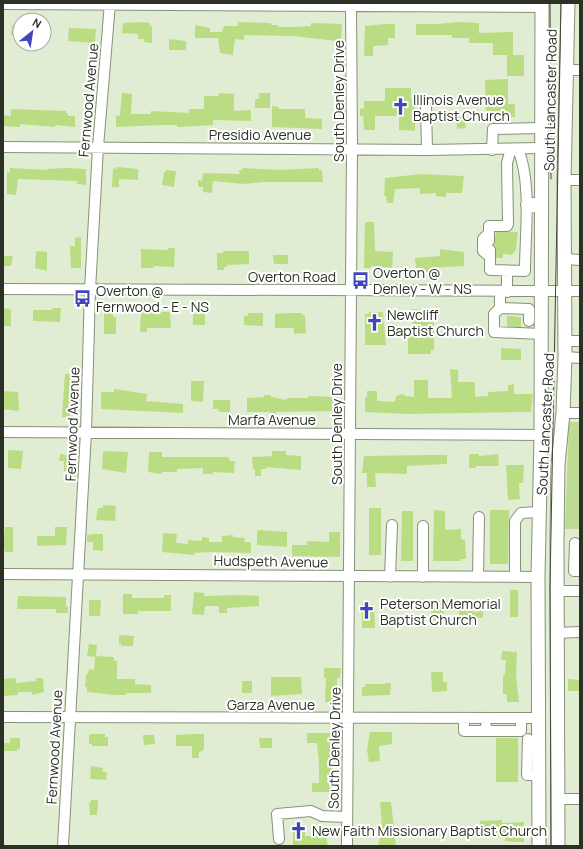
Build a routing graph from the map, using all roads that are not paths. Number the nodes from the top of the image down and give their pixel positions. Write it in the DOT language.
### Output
graph roads {
  1 [pos="568,3"];
  2 [pos="3,4"];
  3 [pos="110,4"];
  4 [pos="351,4"];
  5 [pos="542,5"];
  6 [pos="574,70"];
  7 [pos="426,107"];
  8 [pos="541,128"];
  9 [pos="3,147"];
  10 [pos="98,147"];
  11 [pos="541,148"];
  12 [pos="352,149"];
  13 [pos="514,149"];
  14 [pos="427,150"];
  15 [pos="492,150"];
  16 [pos="507,163"];
  17 [pos="524,164"];
  18 [pos="564,180"];
  19 [pos="580,180"];
  20 [pos="508,192"];
  21 [pos="526,205"];
  22 [pos="539,206"];
  23 [pos="566,259"];
  24 [pos="580,260"];
  25 [pos="508,271"];
  26 [pos="3,289"];
  27 [pos="90,290"];
  28 [pos="350,291"];
  29 [pos="565,291"];
  30 [pos="580,291"];
  31 [pos="504,292"];
  32 [pos="542,292"];
  33 [pos="500,308"];
  34 [pos="535,327"];
  35 [pos="580,340"];
  36 [pos="565,341"];
  37 [pos="565,357"];
  38 [pos="580,358"];
  39 [pos="563,413"];
  40 [pos="580,413"];
  41 [pos="3,432"];
  42 [pos="86,432"];
  43 [pos="350,433"];
  44 [pos="541,435"];
  45 [pos="539,512"];
  46 [pos="478,517"];
  47 [pos="392,525"];
  48 [pos="423,526"];
  49 [pos="556,542"];
  50 [pos="577,543"];
  51 [pos="580,571"];
  52 [pos="78,573"];
  53 [pos="3,574"];
  54 [pos="350,576"];
  55 [pos="390,577"];
  56 [pos="422,577"];
  57 [pos="478,577"];
  58 [pos="515,577"];
  59 [pos="538,577"];
  60 [pos="556,591"];
  61 [pos="580,591"];
  62 [pos="580,632"];
  63 [pos="556,633"];
  64 [pos="3,716"];
  65 [pos="70,717"];
  66 [pos="349,718"];
  67 [pos="521,718"];
  68 [pos="538,718"];
  69 [pos="464,719"];
  70 [pos="486,719"];
  71 [pos="486,731"];
  72 [pos="529,736"];
  73 [pos="580,799"];
  74 [pos="557,800"];
  75 [pos="347,817"];
  76 [pos="279,840"];
  77 [pos="63,846"];
  78 [pos="347,846"];
  79 [pos="538,846"];
  80 [pos="558,846"];
  1 -- 6 [label="main road, South Lancaster Road"];
  2 -- 3 [label="street"];
  3 -- 4 [label="street"];
  3 -- 10 [label="street, Fernwood Avenue"];
  4 -- 5 [label="street"];
  4 -- 12 [label="street, South Denley Drive"];
  5 -- 8 [label="main road, South Lancaster Road"];
  6 -- 18 [label="main road, South Lancaster Road"];
  7 -- 14 [label="street"];
  8 -- 11 [label="main road, South Lancaster Road"];
  8 -- 15 [label="street"];
  9 -- 10 [label="street, Presidio Avenue"];
  10 -- 12 [label="street, Presidio Avenue"];
  10 -- 27 [label="street, Fernwood Avenue"];
  11 -- 13 [label="street, Presidio Avenue"];
  11 -- 22 [label="main road, South Lancaster Road"];
  12 -- 14 [label="street, Presidio Avenue"];
  12 -- 28 [label="street, South Denley Drive"];
  13 -- 15 [label="street, Presidio Avenue"];
  13 -- 16 [label="street"];
  13 -- 17 [label="street"];
  14 -- 15 [label="street, Presidio Avenue"];
  16 -- 17 [label="street"];
  16 -- 20 [label="street"];
  17 -- 21 [label="street"];
  18 -- 19 [label="street"];
  18 -- 23 [label="main road, South Lancaster Road"];
  20 -- 21 [label="street"];
  20 -- 25 [label="street"];
  21 -- 22 [label="street"];
  21 -- 25 [label="street"];
  22 -- 32 [label="main road, South Lancaster Road"];
  23 -- 24 [label="street"];
  23 -- 29 [label="main road, South Lancaster Road"];
  25 -- 31 [label="street"];
  26 -- 27 [label="street, Overton Road"];
  27 -- 28 [label="street, Overton Road"];
  27 -- 42 [label="street, Fernwood Avenue"];
  28 -- 31 [label="street, Overton Road"];
  28 -- 43 [label="street, South Denley Drive"];
  29 -- 30 [label="street, Overton Road"];
  29 -- 32 [label="street, Overton Road"];
  29 -- 36 [label="main road, South Lancaster Road"];
  31 -- 32 [label="street, Overton Road"];
  31 -- 33 [label="street"];
  32 -- 34 [label="main road, South Lancaster Road"];
  33 -- 34 [label="street"];
  33 -- 34 [label="street"];
  34 -- 44 [label="main road, South Lancaster Road"];
  35 -- 36 [label="street"];
  36 -- 37 [label="main road, South Lancaster Road"];
  37 -- 38 [label="street"];
  37 -- 39 [label="main road, South Lancaster Road"];
  39 -- 40 [label="street"];
  39 -- 49 [label="main road, South Lancaster Road"];
  41 -- 42 [label="street, Marfa Avenue"];
  42 -- 43 [label="street, Marfa Avenue"];
  42 -- 52 [label="street, Fernwood Avenue"];
  43 -- 44 [label="street, Marfa Avenue"];
  43 -- 54 [label="street, South Denley Drive"];
  44 -- 45 [label="main road, South Lancaster Road"];
  45 -- 58 [label="street"];
  45 -- 59 [label="main road, South Lancaster Road"];
  46 -- 57 [label="street"];
  47 -- 55 [label="street"];
  48 -- 56 [label="street"];
  49 -- 50 [label="street"];
  49 -- 60 [label="main road, South Lancaster Road"];
  50 -- 51 [label="street"];
  52 -- 53 [label="street, Hudspeth Avenue"];
  52 -- 54 [label="street, Hudspeth Avenue"];
  52 -- 65 [label="street, Fernwood Avenue"];
  54 -- 55 [label="street, Hudspeth Avenue"];
  54 -- 66 [label="street, South Denley Drive"];
  55 -- 56 [label="street, Hudspeth Avenue"];
  56 -- 57 [label="street, Hudspeth Avenue"];
  57 -- 58 [label="street, Hudspeth Avenue"];
  58 -- 59 [label="street, Hudspeth Avenue"];
  59 -- 68 [label="main road, South Lancaster Road"];
  60 -- 61 [label="street"];
  60 -- 63 [label="main road, South Lancaster Road"];
  62 -- 63 [label="street"];
  63 -- 74 [label="main road, South Lancaster Road"];
  64 -- 65 [label="street, Garza Avenue"];
  65 -- 66 [label="street, Garza Avenue"];
  65 -- 77 [label="street, Fernwood Avenue"];
  66 -- 69 [label="street, Garza Avenue"];
  66 -- 75 [label="street, South Denley Drive"];
  67 -- 68 [label="street, Garza Avenue"];
  67 -- 70 [label="street, Garza Avenue"];
  67 -- 72 [label="street"];
  68 -- 72 [label="main road, South Lancaster Road"];
  69 -- 70 [label="street, Garza Avenue"];
  69 -- 71 [label="street"];
  70 -- 71 [label="street"];
  71 -- 72 [label="street"];
  72 -- 79 [label="main road, South Lancaster Road"];
  73 -- 74 [label="street"];
  74 -- 80 [label="main road, South Lancaster Road"];
  75 -- 76 [label="street"];
  75 -- 78 [label="street, South Denley Drive"];
}
